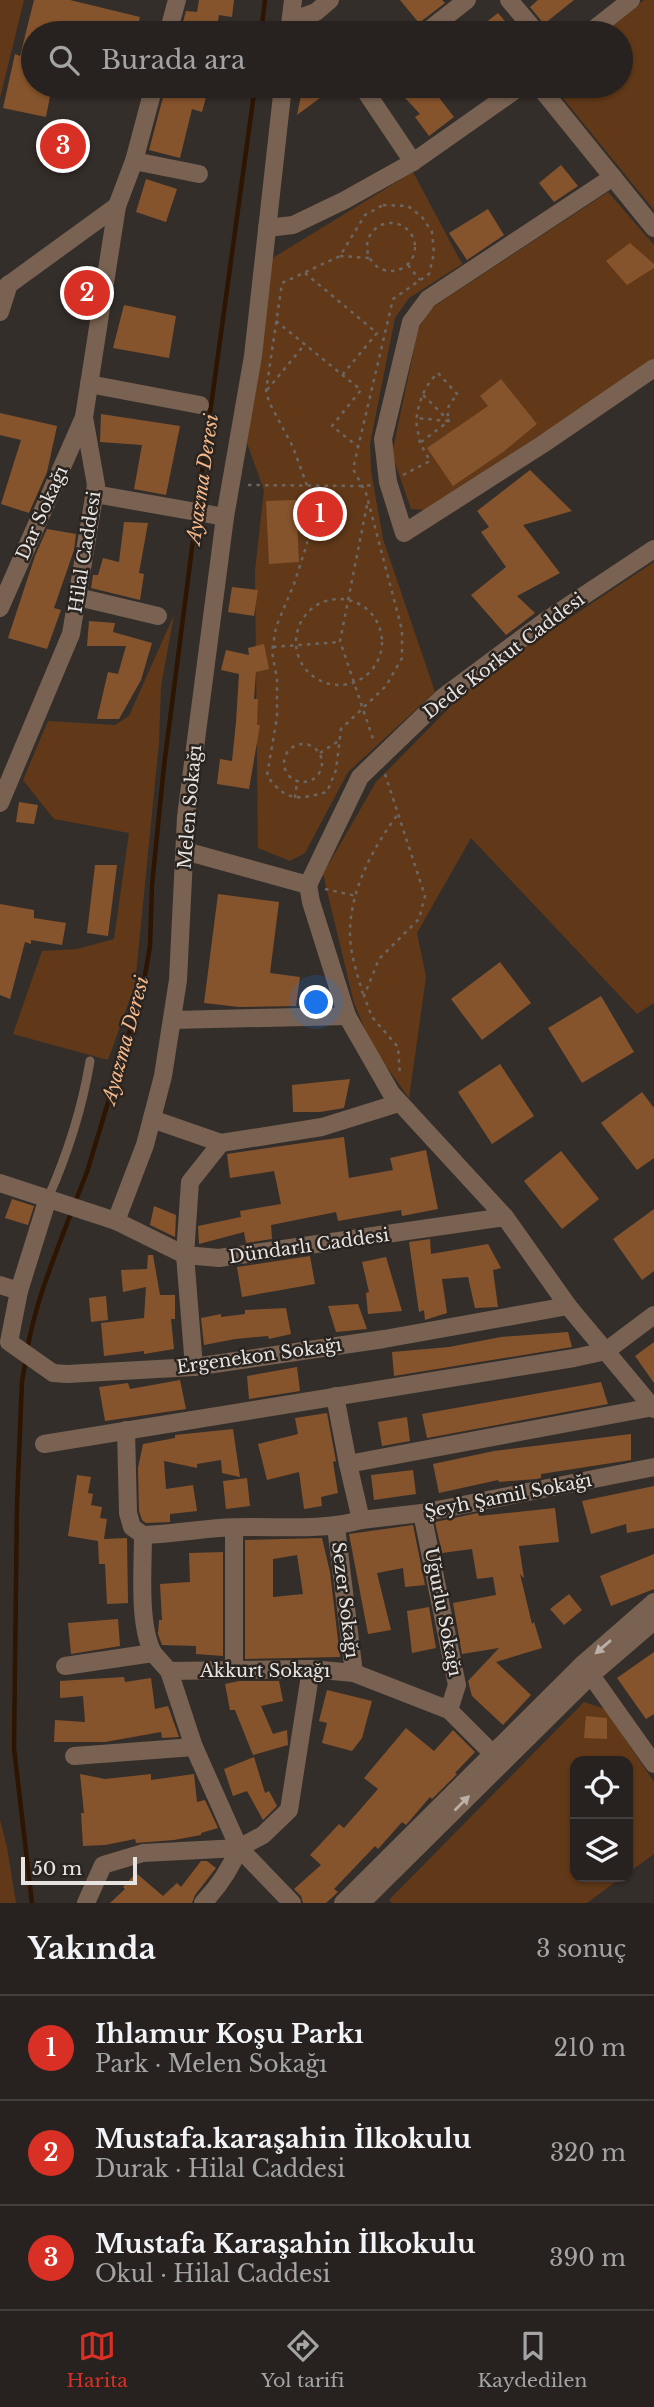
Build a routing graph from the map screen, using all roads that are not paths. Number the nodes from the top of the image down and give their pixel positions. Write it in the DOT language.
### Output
graph roads {
  1 [pos="177,0"];
  2 [pos="293,0"];
  3 [pos="330,0"];
  4 [pos="467,0"];
  5 [pos="509,0"];
  6 [pos="631,0"];
  7 [pos="171,21"];
  8 [pos="291,21"];
  9 [pos="300,21"];
  10 [pos="440,21"];
  11 [pos="527,21"];
  12 [pos="604,21"];
  13 [pos="151,98"];
  14 [pos="282,98"];
  15 [pos="370,98"];
  16 [pos="504,98"];
  17 [pos="549,98"];
  18 [pos="134,161"];
  19 [pos="413,162"];
  20 [pos="199,174"];
  21 [pos="613,177"];
  22 [pos="117,206"];
  23 [pos="267,228"];
  24 [pos="654,228"];
  25 [pos="5,288"];
  26 [pos="0,312"];
  27 [pos="654,368"];
  28 [pos="89,384"];
  29 [pos="200,405"];
  30 [pos="83,417"];
  31 [pos="95,494"];
  32 [pos="216,515"];
  33 [pos="654,549"];
  34 [pos="78,597"];
  35 [pos="0,608"];
  36 [pos="158,616"];
  37 [pos="0,803"];
  38 [pos="185,851"];
  39 [pos="308,885"];
  40 [pos="347,1016"];
  41 [pos="172,1020"];
  42 [pos="90,1060"];
  43 [pos="394,1096"];
  44 [pos="152,1119"];
  45 [pos="221,1143"];
  46 [pos="0,1183"];
  47 [pos="56,1200"];
  48 [pos="505,1217"];
  49 [pos="117,1221"];
  50 [pos="185,1255"];
  51 [pos="0,1285"];
  52 [pos="19,1291"];
  53 [pos="568,1306"];
  54 [pos="654,1315"];
  55 [pos="606,1351"];
  56 [pos="194,1367"];
  57 [pos="335,1396"];
  58 [pos="653,1408"];
  59 [pos="126,1430"];
  60 [pos="44,1444"];
  61 [pos="348,1464"];
  62 [pos="654,1467"];
  63 [pos="422,1513"];
  64 [pos="361,1520"];
  65 [pos="336,1527"];
  66 [pos="234,1528"];
  67 [pos="143,1535"];
  68 [pos="654,1602"];
  69 [pos="654,1621"];
  70 [pos="153,1653"];
  71 [pos="65,1666"];
  72 [pos="234,1669"];
  73 [pos="312,1669"];
  74 [pos="586,1670"];
  75 [pos="169,1671"];
  76 [pos="354,1672"];
  77 [pos="449,1710"];
  78 [pos="194,1747"];
  79 [pos="74,1756"];
  80 [pos="497,1759"];
  81 [pos="654,1764"];
  82 [pos="239,1848"];
  83 [pos="86,1903"];
  84 [pos="203,1903"];
  85 [pos="292,1903"];
  86 [pos="343,1903"];
  87 [pos="361,1903"];
  1 -- 7 [label="street"];
  2 -- 8 [label="street"];
  3 -- 9 [label="street"];
  4 -- 10 [label="street"];
  5 -- 11 [label="street"];
  6 -- 12 [label="street"];
  13 -- 18 [label="street, Hilal Caddesi"];
  14 -- 23 [label="street, Melen Sokağı"];
  15 -- 19 [label="street"];
  16 -- 19 [label="street"];
  17 -- 21 [label="street"];
  18 -- 20 [label="street"];
  18 -- 22 [label="street, Hilal Caddesi"];
  19 -- 23 [label="street"];
  21 -- 24 [label="street"];
  21 -- 27 [label="street"];
  22 -- 25 [label="street"];
  22 -- 28 [label="street, Hilal Caddesi"];
  23 -- 32 [label="street, Melen Sokağı"];
  25 -- 26 [label="street"];
  28 -- 29 [label="street"];
  28 -- 30 [label="street, Hilal Caddesi"];
  30 -- 31 [label="street, Hilal Caddesi"];
  30 -- 35 [label="street, Dar Sokağı"];
  31 -- 32 [label="street"];
  31 -- 34 [label="street, Hilal Caddesi"];
  32 -- 38 [label="street, Melen Sokağı"];
  33 -- 39 [label="street, Dede Korkut Caddesi"];
  34 -- 36 [label="street"];
  34 -- 37 [label="street, Hilal Caddesi"];
  38 -- 39 [label="street"];
  38 -- 41 [label="street, Melen Sokağı"];
  39 -- 40 [label="street"];
  40 -- 41 [label="street"];
  40 -- 43 [label="street"];
  41 -- 44 [label="street, Melen Sokağı"];
  42 -- 47 [label="lane"];
  43 -- 45 [label="street"];
  43 -- 48 [label="street"];
  44 -- 45 [label="street"];
  44 -- 49 [label="street, Melen Sokağı"];
  45 -- 50 [label="street"];
  46 -- 47 [label="street, Dündarlı Caddesi"];
  47 -- 49 [label="street, Dündarlı Caddesi"];
  47 -- 52 [label="street, Ergenekon Sokağı"];
  48 -- 50 [label="street, Dündarlı Caddesi"];
  48 -- 53 [label="street"];
  49 -- 50 [label="street, Dündarlı Caddesi"];
  50 -- 56 [label="street"];
  51 -- 52 [label="street"];
  52 -- 56 [label="street, Ergenekon Sokağı"];
  53 -- 55 [label="street"];
  53 -- 56 [label="street, Ergenekon Sokağı"];
  54 -- 55 [label="street"];
  55 -- 57 [label="street"];
  55 -- 58 [label="street"];
  57 -- 59 [label="street"];
  57 -- 61 [label="street"];
  58 -- 61 [label="street"];
  59 -- 60 [label="street"];
  59 -- 67 [label="street"];
  61 -- 64 [label="street"];
  62 -- 63 [label="street, Şeyh Şamil Sokağı"];
  63 -- 64 [label="street, Şeyh Şamil Sokağı"];
  63 -- 77 [label="street, Uğurlu Sokağı"];
  64 -- 65 [label="street, Şeyh Şamil Sokağı"];
  65 -- 66 [label="street, Şeyh Şamil Sokağı"];
  65 -- 76 [label="street, Sezer Sokağı"];
  66 -- 67 [label="street, Şeyh Şamil Sokağı"];
  66 -- 72 [label="street"];
  67 -- 70 [label="street"];
  68 -- 74 [label="street, one-way"];
  69 -- 74 [label="street"];
  70 -- 71 [label="street"];
  70 -- 75 [label="street"];
  72 -- 73 [label="street, Akkurt Sokağı"];
  72 -- 75 [label="street, Akkurt Sokağı"];
  73 -- 76 [label="street, Akkurt Sokağı"];
  73 -- 82 [label="street"];
  74 -- 80 [label="street"];
  74 -- 81 [label="street"];
  75 -- 78 [label="street"];
  76 -- 77 [label="street, Akkurt Sokağı"];
  77 -- 80 [label="street, Akkurt Sokağı"];
  78 -- 79 [label="street"];
  78 -- 82 [label="street"];
  80 -- 86 [label="street"];
  87 -- 80 [label="street, one-way"];
  82 -- 83 [label="street"];
  82 -- 84 [label="street"];
  82 -- 85 [label="street"];
}
